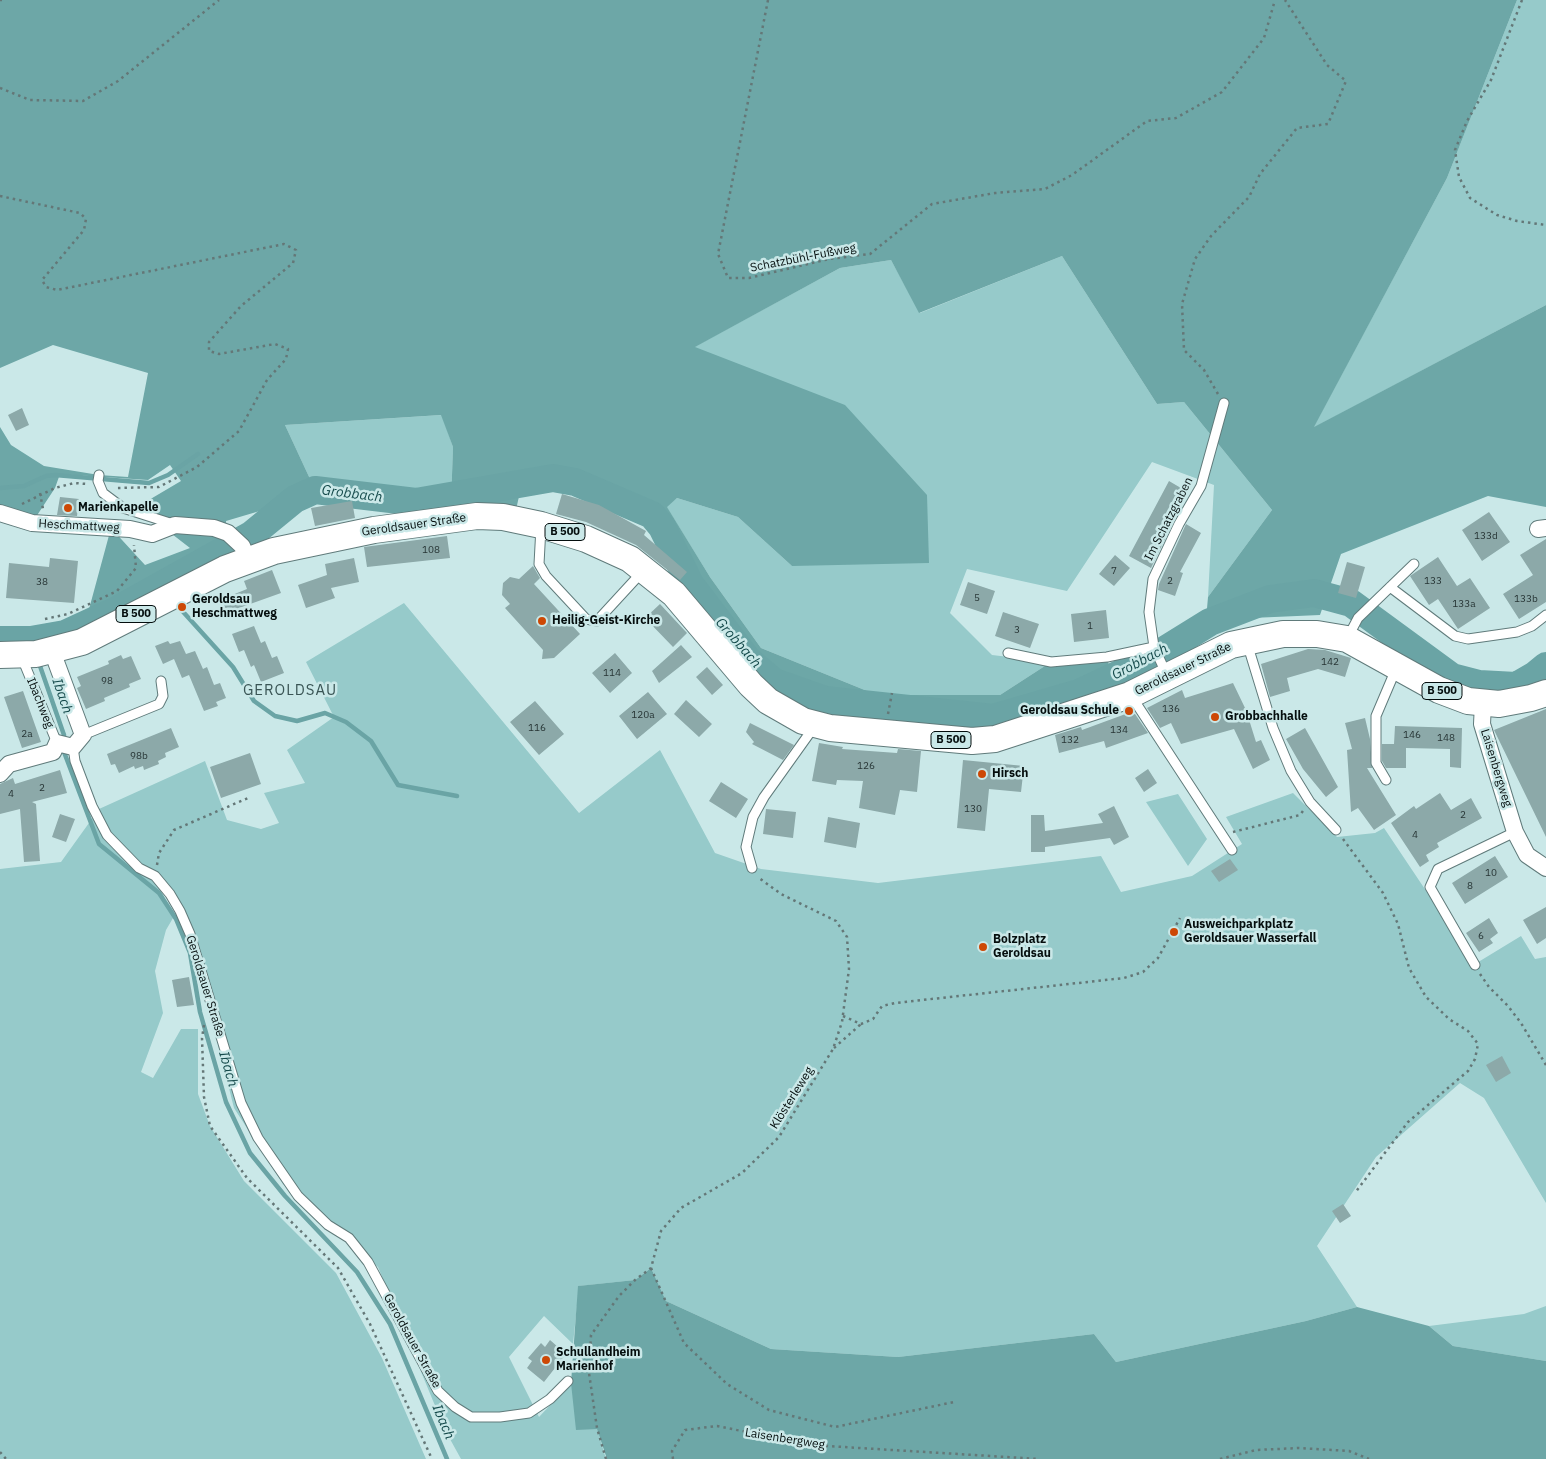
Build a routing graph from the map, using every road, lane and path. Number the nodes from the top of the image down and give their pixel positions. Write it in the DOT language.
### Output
graph roads {
  1 [pos="219,0"];
  2 [pos="768,0"];
  3 [pos="1275,0"];
  4 [pos="1285,0"];
  5 [pos="1522,0"];
  6 [pos="0,88"];
  7 [pos="0,196"];
  8 [pos="1546,225"];
  9 [pos="1224,404"];
  10 [pos="99,480"];
  11 [pos="17,507"];
  12 [pos="0,513"];
  13 [pos="175,525"];
  14 [pos="541,525"];
  15 [pos="130,529"];
  16 [pos="245,553"];
  17 [pos="1414,564"];
  18 [pos="645,569"];
  19 [pos="1390,587"];
  20 [pos="1546,615"];
  21 [pos="46,619"];
  22 [pos="1353,629"];
  23 [pos="1246,641"];
  24 [pos="1154,647"];
  25 [pos="52,652"];
  26 [pos="1008,653"];
  27 [pos="10,655"];
  28 [pos="1397,666"];
  29 [pos="1165,670"];
  30 [pos="161,681"];
  31 [pos="892,693"];
  32 [pos="1546,693"];
  33 [pos="1130,694"];
  34 [pos="1483,704"];
  35 [pos="888,715"];
  36 [pos="816,725"];
  37 [pos="68,743"];
  38 [pos="0,774"];
  39 [pos="1386,780"];
  40 [pos="248,798"];
  41 [pos="1310,802"];
  42 [pos="1336,830"];
  43 [pos="1515,832"];
  44 [pos="1225,840"];
  45 [pos="1232,850"];
  46 [pos="752,868"];
  47 [pos="1546,868"];
  48 [pos="155,876"];
  49 [pos="1180,918"];
  50 [pos="1475,965"];
  51 [pos="844,1016"];
  52 [pos="205,1023"];
  53 [pos="861,1024"];
  54 [pos="833,1049"];
  55 [pos="1546,1065"];
  56 [pos="1355,1193"];
  57 [pos="651,1268"];
  58 [pos="568,1381"];
  59 [pos="954,1402"];
  60 [pos="0,1452"];
  61 [pos="6,1459"];
  62 [pos="432,1459"];
  63 [pos="606,1459"];
  64 [pos="673,1459"];
  65 [pos="1039,1459"];
  66 [pos="1220,1459"];
  67 [pos="1369,1459"];
  1 -- 6 [label="path"];
  2 -- 3 [label="path, Schatzbühl-Fußweg"];
  4 -- 9 [label="path"];
  5 -- 8 [label="path"];
  7 -- 10 [label="path"];
  9 -- 24 [label="lane, Im Schatzgraben"];
  10 -- 11 [label="path"];
  10 -- 13 [label="lane, Heschmattweg"];
  12 -- 15 [label="street, Heschmattweg"];
  13 -- 15 [label="street, Heschmattweg"];
  13 -- 16 [label="street, Heschmattweg"];
  14 -- 16 [label="main road, Geroldsauer Straße / B 500"];
  14 -- 18 [label="main road, Geroldsauer Straße / B 500"];
  14 -- 18 [label="lane"];
  15 -- 21 [label="path, Heschmattweg"];
  16 -- 25 [label="main road, Geroldsauer Straße / B 500"];
  17 -- 19 [label="lane"];
  18 -- 36 [label="main road, Geroldsauer Straße / B 500"];
  19 -- 20 [label="lane"];
  19 -- 22 [label="lane"];
  22 -- 23 [label="main road, Geroldsauer Straße / B 500"];
  22 -- 28 [label="main road, Geroldsauer Straße / B 500"];
  23 -- 29 [label="main road, Geroldsauer Straße / B 500"];
  23 -- 41 [label="lane"];
  24 -- 26 [label="lane"];
  24 -- 29 [label="lane, Im Schatzgraben"];
  25 -- 27 [label="main road, Geroldsauer Straße / B 500"];
  25 -- 37 [label="street, Geroldsauer Straße"];
  27 -- 37 [label="lane, Ibachweg"];
  28 -- 34 [label="main road, Geroldsauer Straße / B 500"];
  28 -- 39 [label="lane"];
  29 -- 33 [label="main road, Geroldsauer Straße / B 500"];
  30 -- 37 [label="lane"];
  31 -- 35 [label="path"];
  32 -- 34 [label="main road, Geroldsauer Straße / B 500"];
  33 -- 36 [label="main road, Geroldsauer Straße / B 500"];
  33 -- 44 [label="lane"];
  34 -- 43 [label="street, Laisenbergweg"];
  36 -- 46 [label="lane"];
  37 -- 38 [label="street, Ibachweg"];
  37 -- 48 [label="lane, Geroldsauer Straße"];
  40 -- 48 [label="path"];
  41 -- 42 [label="lane"];
  41 -- 44 [label="path"];
  42 -- 56 [label="path"];
  43 -- 47 [label="street, Laisenbergweg"];
  43 -- 50 [label="lane"];
  44 -- 45 [label="lane"];
  46 -- 51 [label="path, Klösterleweg"];
  48 -- 58 [label="lane, Geroldsauer Straße"];
  49 -- 53 [label="path"];
  50 -- 55 [label="path"];
  51 -- 53 [label="path"];
  51 -- 54 [label="path, Klösterleweg"];
  52 -- 62 [label="path"];
  53 -- 54 [label="path"];
  54 -- 57 [label="path, Klösterleweg"];
  57 -- 59 [label="path"];
  57 -- 63 [label="path"];
  60 -- 61 [label="path"];
  64 -- 65 [label="path, Laisenbergweg"];
  66 -- 67 [label="path"];
}
